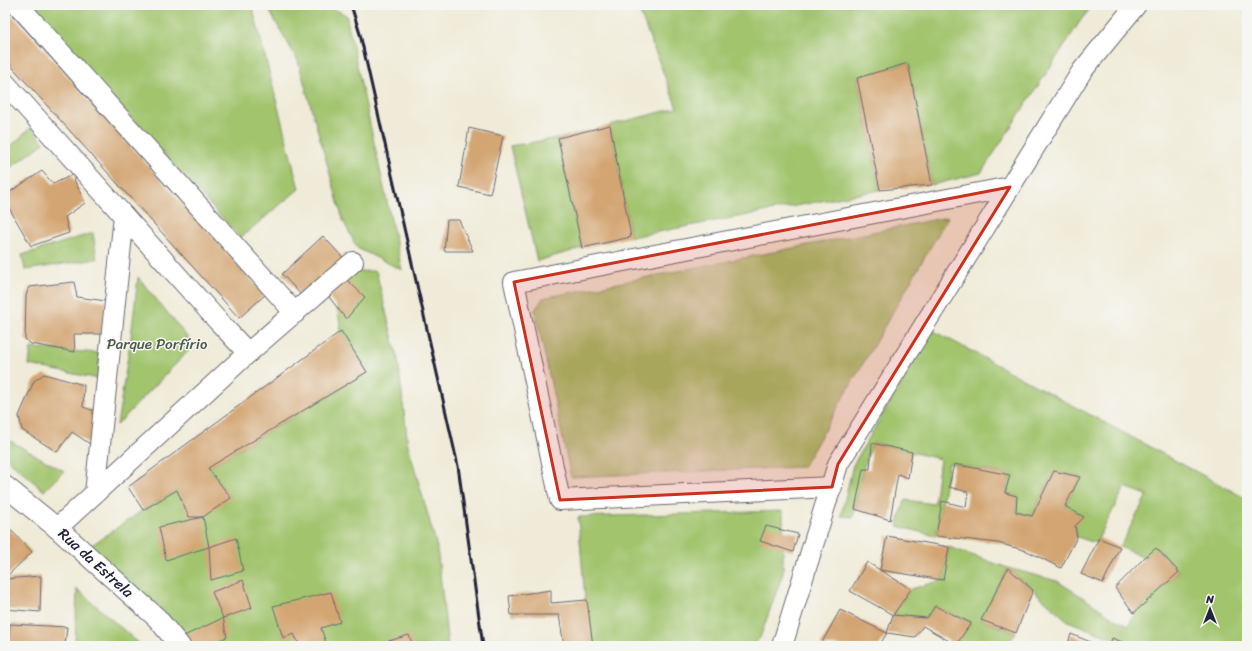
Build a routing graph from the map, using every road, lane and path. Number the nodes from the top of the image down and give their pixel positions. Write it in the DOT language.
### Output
graph roads {
  1 [pos="18,5"];
  2 [pos="1136,5"];
  3 [pos="5,83"];
  4 [pos="1010,187"];
  5 [pos="124,216"];
  6 [pos="353,262"];
  7 [pos="295,313"];
  8 [pos="248,353"];
  9 [pos="5,486"];
  10 [pos="832,487"];
  11 [pos="95,493"];
  12 [pos="57,528"];
  13 [pos="180,646"];
  14 [pos="782,646"];
  1 -- 7 [label="street"];
  2 -- 4 [label="street"];
  3 -- 5 [label="street"];
  4 -- 10 [label="street"];
  4 -- 10 [label="street"];
  5 -- 8 [label="street"];
  5 -- 11 [label="street"];
  6 -- 7 [label="street"];
  7 -- 8 [label="street"];
  8 -- 11 [label="street"];
  9 -- 12 [label="street, Rua da Estrela"];
  10 -- 14 [label="street"];
  11 -- 12 [label="street"];
  12 -- 13 [label="street, Rua da Estrela"];
}
